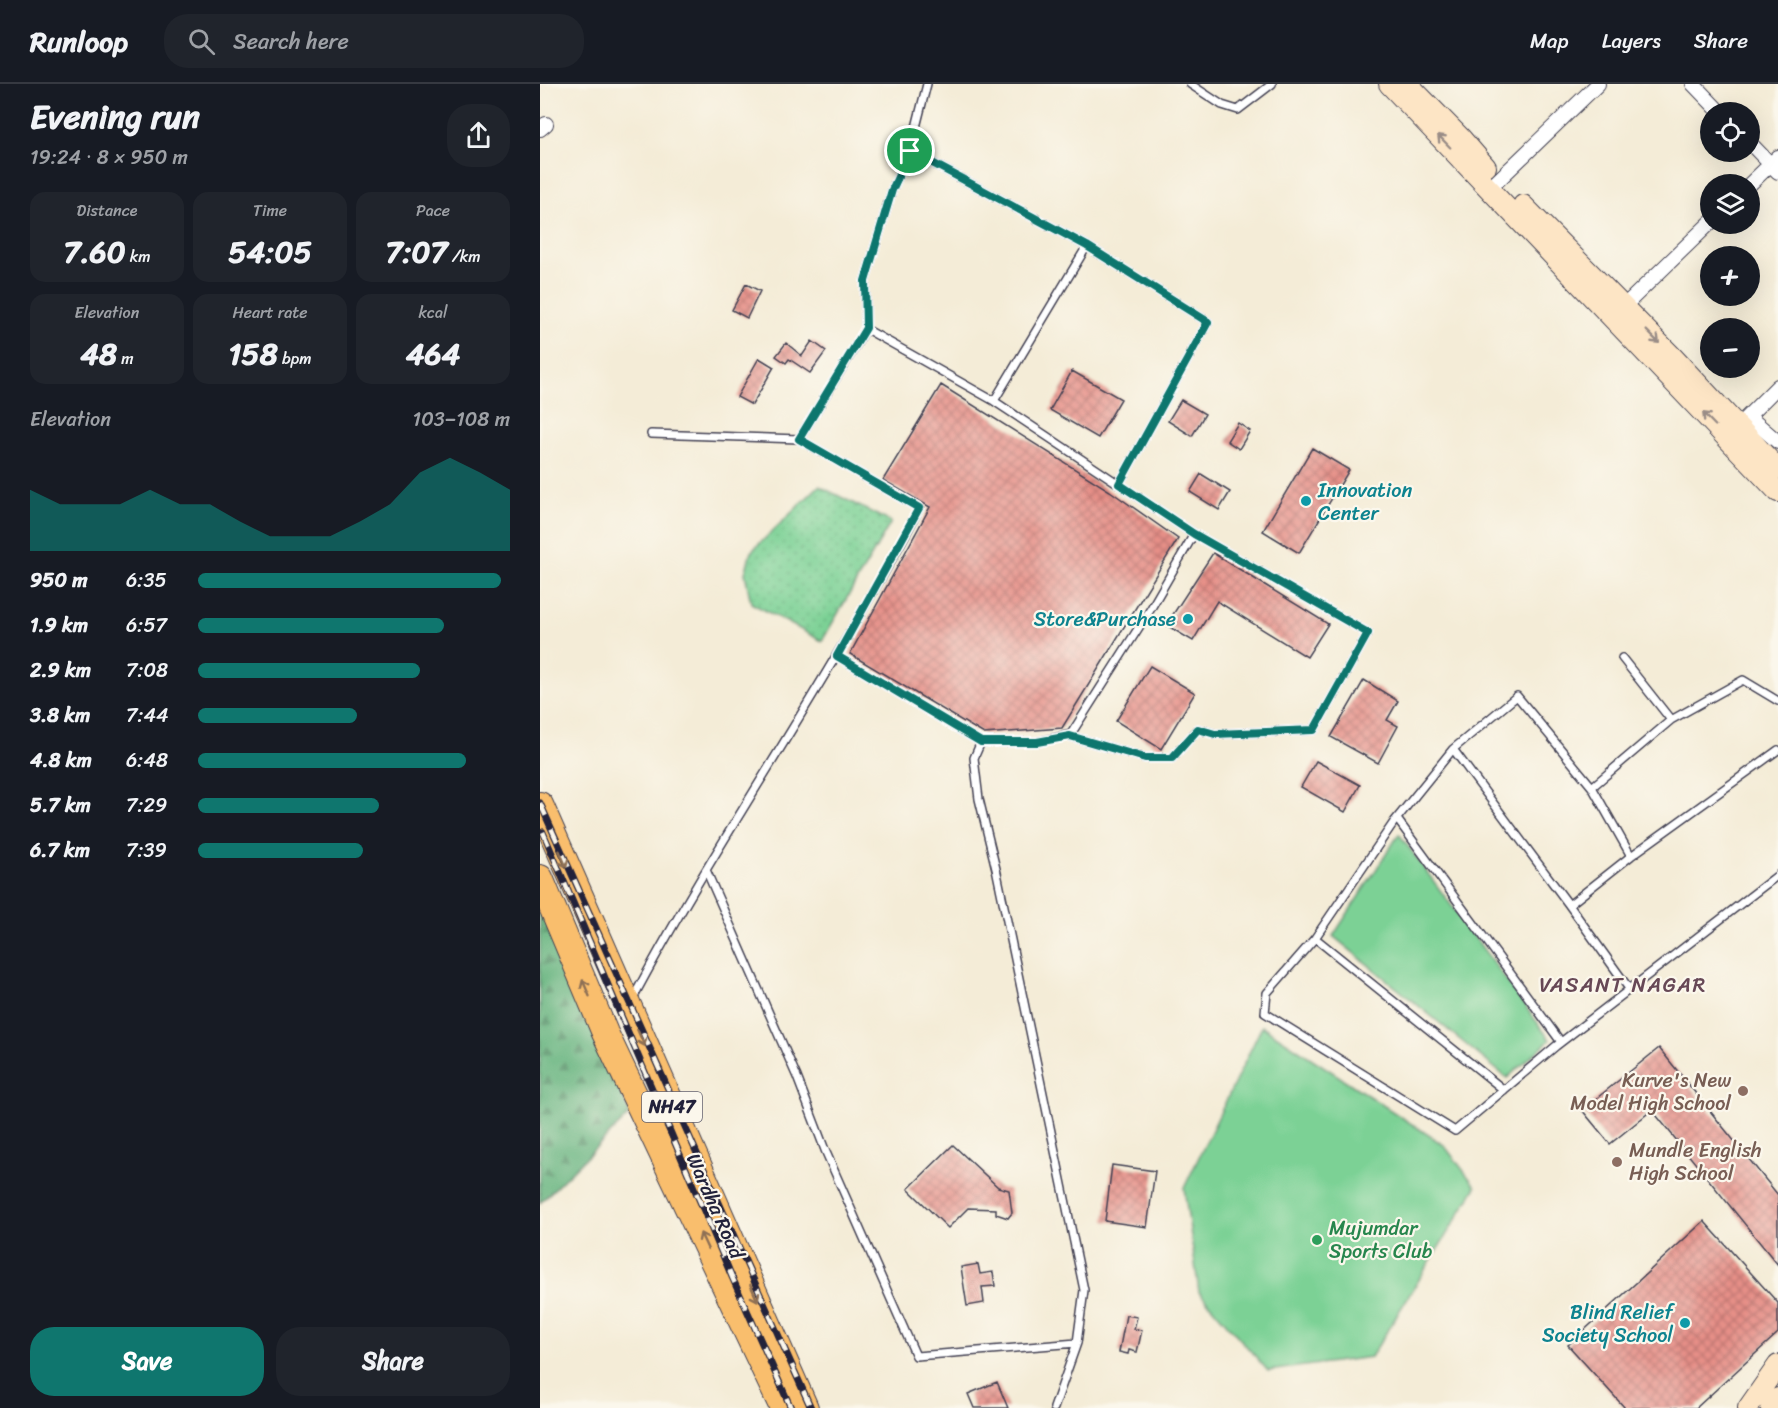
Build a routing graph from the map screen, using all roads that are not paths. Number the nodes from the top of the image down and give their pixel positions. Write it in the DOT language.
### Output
graph roads {
  1 [pos="927,84"];
  2 [pos="1190,84"];
  3 [pos="1272,84"];
  4 [pos="1389,84"];
  5 [pos="1408,84"];
  6 [pos="1598,84"];
  7 [pos="1693,84"];
  8 [pos="1710,102"];
  9 [pos="910,151"];
  10 [pos="1760,152"];
  11 [pos="1775,165"];
  12 [pos="1760,177"];
  13 [pos="1494,184"];
  14 [pos="1700,233"];
  15 [pos="1087,246"];
  16 [pos="1617,312"];
  17 [pos="866,328"];
  18 [pos="1778,386"];
  19 [pos="994,401"];
  20 [pos="1737,426"];
  21 [pos="651,434"];
  22 [pos="799,439"];
  23 [pos="1778,442"];
  24 [pos="1778,469"];
  25 [pos="1119,484"];
  26 [pos="1778,492"];
  27 [pos="1194,534"];
  28 [pos="837,656"];
  29 [pos="1622,658"];
  30 [pos="1778,701"];
  31 [pos="1671,720"];
  32 [pos="1070,736"];
  33 [pos="981,742"];
  34 [pos="1453,749"];
  35 [pos="1778,750"];
  36 [pos="1592,787"];
  37 [pos="540,806"];
  38 [pos="1397,819"];
  39 [pos="1631,856"];
  40 [pos="706,870"];
  41 [pos="1778,875"];
  42 [pos="540,878"];
  43 [pos="1569,905"];
  44 [pos="1315,938"];
  45 [pos="1630,990"];
  46 [pos="628,1008"];
  47 [pos="1561,1042"];
  48 [pos="1504,1089"];
  49 [pos="1077,1343"];
  50 [pos="1778,1365"];
  51 [pos="1778,1398"];
  52 [pos="783,1408"];
  53 [pos="805,1408"];
  54 [pos="1054,1408"];
  55 [pos="1748,1408"];
  56 [pos="1771,1408"];
  1 -- 9 [label="lane"];
  2 -- 3 [label="lane"];
  13 -- 4 [label="main road, one-way"];
  5 -- 13 [label="main road"];
  6 -- 13 [label="street"];
  7 -- 8 [label="street"];
  9 -- 15 [label="lane"];
  9 -- 17 [label="lane"];
  10 -- 11 [label="street"];
  11 -- 12 [label="street"];
  13 -- 16 [label="main road"];
  14 -- 16 [label="street"];
  15 -- 19 [label="lane"];
  15 -- 25 [label="lane"];
  16 -- 20 [label="main road"];
  17 -- 19 [label="lane"];
  17 -- 22 [label="lane"];
  18 -- 20 [label="street"];
  19 -- 25 [label="lane"];
  20 -- 23 [label="street"];
  20 -- 24 [label="main road"];
  20 -- 26 [label="main road"];
  21 -- 22 [label="lane"];
  22 -- 28 [label="lane"];
  25 -- 27 [label="lane"];
  27 -- 32 [label="lane"];
  27 -- 32 [label="lane"];
  28 -- 33 [label="lane"];
  28 -- 40 [label="lane"];
  29 -- 31 [label="lane"];
  30 -- 31 [label="lane"];
  31 -- 36 [label="lane"];
  32 -- 33 [label="lane"];
  33 -- 49 [label="lane"];
  34 -- 36 [label="lane"];
  34 -- 38 [label="lane"];
  34 -- 43 [label="lane"];
  35 -- 39 [label="lane"];
  36 -- 39 [label="lane"];
  37 -- 46 [label="highway, Wardha Road / NH47, one-way"];
  38 -- 44 [label="lane"];
  38 -- 47 [label="lane"];
  39 -- 43 [label="lane"];
  40 -- 46 [label="lane"];
  40 -- 49 [label="lane"];
  41 -- 45 [label="lane"];
  52 -- 42 [label="highway, Wardha Road / NH47, one-way"];
  43 -- 45 [label="lane"];
  44 -- 48 [label="lane"];
  44 -- 48 [label="lane"];
  45 -- 47 [label="lane"];
  46 -- 53 [label="highway, Wardha Road / NH47, one-way"];
  47 -- 48 [label="lane"];
  49 -- 54 [label="lane"];
  50 -- 55 [label="main road"];
  51 -- 56 [label="main road"];
}
